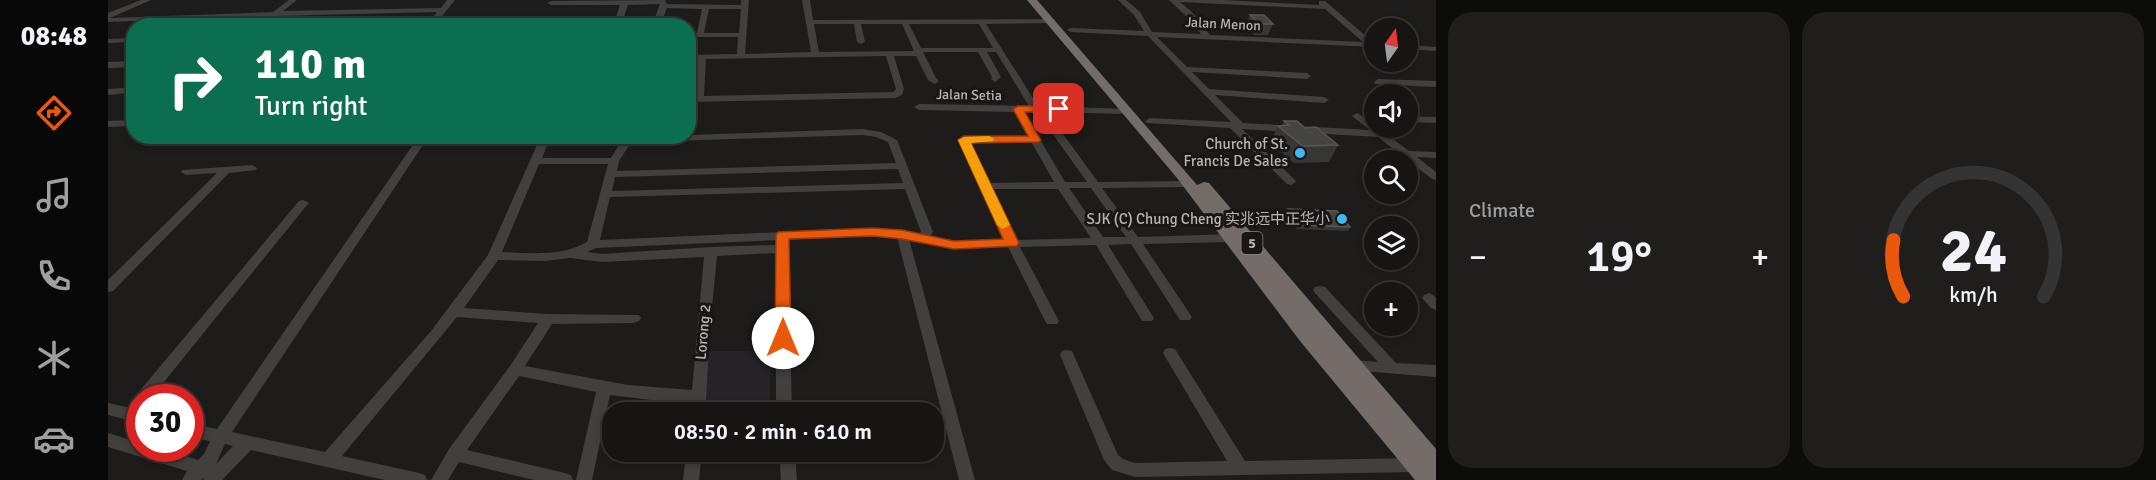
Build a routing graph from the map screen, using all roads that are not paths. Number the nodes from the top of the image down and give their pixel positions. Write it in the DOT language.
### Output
graph roads {
  1 [pos="147,0"];
  2 [pos="293,0"];
  3 [pos="451,0"];
  4 [pos="806,0"];
  5 [pos="1032,0"];
  6 [pos="1041,0"];
  7 [pos="1122,0"];
  8 [pos="1173,0"];
  9 [pos="1179,0"];
  10 [pos="1317,0"];
  11 [pos="383,1"];
  12 [pos="604,1"];
  13 [pos="625,2"];
  14 [pos="551,3"];
  15 [pos="662,3"];
  16 [pos="745,3"];
  17 [pos="705,7"];
  18 [pos="1326,8"];
  19 [pos="443,10"];
  20 [pos="374,11"];
  21 [pos="275,14"];
  22 [pos="108,18"];
  23 [pos="270,18"];
  24 [pos="436,18"];
  25 [pos="596,18"];
  26 [pos="620,18"];
  27 [pos="658,18"];
  28 [pos="857,21"];
  29 [pos="904,21"];
  30 [pos="981,21"];
  31 [pos="1050,21"];
  32 [pos="810,22"];
  33 [pos="1071,30"];
  34 [pos="1150,34"];
  35 [pos="696,35"];
  36 [pos="700,35"];
  37 [pos="743,35"];
  38 [pos="1208,37"];
  39 [pos="1364,38"];
  40 [pos="126,40"];
  41 [pos="108,41"];
  42 [pos="861,42"];
  43 [pos="1364,45"];
  44 [pos="1418,48"];
  45 [pos="1436,49"];
  46 [pos="981,50"];
  47 [pos="999,50"];
  48 [pos="919,51"];
  49 [pos="696,52"];
  50 [pos="890,53"];
  51 [pos="742,54"];
  52 [pos="815,54"];
  53 [pos="696,57"];
  54 [pos="702,57"];
  55 [pos="1080,57"];
  56 [pos="126,65"];
  57 [pos="108,66"];
  58 [pos="1184,69"];
  59 [pos="1307,76"];
  60 [pos="1110,78"];
  61 [pos="995,79"];
  62 [pos="935,81"];
  63 [pos="1378,82"];
  64 [pos="1436,84"];
  65 [pos="108,92"];
  66 [pos="124,92"];
  67 [pos="1207,92"];
  68 [pos="696,98"];
  69 [pos="699,98"];
  70 [pos="1324,100"];
  71 [pos="919,107"];
  72 [pos="1018,109"];
  73 [pos="1037,109"];
  74 [pos="1127,111"];
  75 [pos="1364,116"];
  76 [pos="1418,119"];
  77 [pos="1150,120"];
  78 [pos="1436,120"];
  79 [pos="1364,121"];
  80 [pos="126,123"];
  81 [pos="108,124"];
  82 [pos="1235,125"];
  83 [pos="1364,133"];
  84 [pos="696,137"];
  85 [pos="1385,138"];
  86 [pos="1035,140"];
  87 [pos="419,144"];
  88 [pos="543,144"];
  89 [pos="625,144"];
  90 [pos="1402,150"];
  91 [pos="1418,154"];
  92 [pos="1436,155"];
  93 [pos="536,161"];
  94 [pos="614,161"];
  95 [pos="1418,163"];
  96 [pos="902,166"];
  97 [pos="252,168"];
  98 [pos="225,170"];
  99 [pos="186,172"];
  100 [pos="611,174"];
  101 [pos="1436,177"];
  102 [pos="1191,180"];
  103 [pos="1291,182"];
  104 [pos="909,186"];
  105 [pos="986,186"];
  106 [pos="1062,186"];
  107 [pos="1096,186"];
  108 [pos="607,194"];
  109 [pos="303,202"];
  110 [pos="902,234"];
  111 [pos="921,238"];
  112 [pos="1231,238"];
  113 [pos="1135,241"];
  114 [pos="782,242"];
  115 [pos="1100,242"];
  116 [pos="1012,243"];
  117 [pos="593,244"];
  118 [pos="711,251"];
  119 [pos="567,254"];
  120 [pos="494,256"];
  121 [pos="1266,260"];
  122 [pos="108,288"];
  123 [pos="1320,290"];
  124 [pos="453,312"];
  125 [pos="1185,317"];
  126 [pos="634,318"];
  127 [pos="1147,318"];
  128 [pos="548,319"];
  129 [pos="1052,321"];
  130 [pos="1307,336"];
  131 [pos="1170,353"];
  132 [pos="1067,355"];
  133 [pos="1354,366"];
  134 [pos="1392,368"];
  135 [pos="515,370"];
  136 [pos="1436,371"];
  137 [pos="153,384"];
  138 [pos="604,388"];
  139 [pos="689,402"];
  140 [pos="698,402"];
  141 [pos="783,402"];
  142 [pos="108,409"];
  143 [pos="126,414"];
  144 [pos="204,433"];
  145 [pos="220,437"];
  146 [pos="108,440"];
  147 [pos="246,444"];
  148 [pos="1400,445"];
  149 [pos="330,459"];
  150 [pos="693,462"];
  151 [pos="788,462"];
  152 [pos="447,467"];
  153 [pos="1240,468"];
  154 [pos="1427,470"];
  155 [pos="200,476"];
  156 [pos="397,477"];
  157 [pos="419,480"];
  158 [pos="430,480"];
  159 [pos="565,480"];
  160 [pos="585,480"];
  161 [pos="691,480"];
  162 [pos="789,480"];
  163 [pos="967,480"];
  1 -- 22 [label="street"];
  2 -- 21 [label="street"];
  3 -- 19 [label="street"];
  4 -- 32 [label="street"];
  5 -- 31 [label="highway, 5"];
  6 -- 31 [label="highway"];
  6 -- 33 [label="highway, 5"];
  7 -- 34 [label="street"];
  8 -- 38 [label="street"];
  9 -- 18 [label="street"];
  10 -- 18 [label="street"];
  11 -- 20 [label="street"];
  12 -- 13 [label="street"];
  12 -- 14 [label="street"];
  12 -- 25 [label="street"];
  13 -- 15 [label="street"];
  13 -- 26 [label="street"];
  15 -- 17 [label="street"];
  15 -- 27 [label="street"];
  16 -- 17 [label="street"];
  16 -- 37 [label="street"];
  17 -- 36 [label="street"];
  18 -- 39 [label="street"];
  19 -- 20 [label="street"];
  19 -- 24 [label="street"];
  20 -- 21 [label="street"];
  21 -- 22 [label="street"];
  21 -- 23 [label="street"];
  28 -- 29 [label="street"];
  28 -- 32 [label="street"];
  28 -- 42 [label="street"];
  29 -- 30 [label="street"];
  29 -- 48 [label="street"];
  30 -- 31 [label="street"];
  30 -- 47 [label="street"];
  31 -- 55 [label="highway, 5"];
  32 -- 52 [label="street"];
  33 -- 34 [label="street, Jalan Menon"];
  33 -- 55 [label="highway"];
  33 -- 60 [label="highway, 5"];
  34 -- 38 [label="street, Jalan Menon"];
  34 -- 58 [label="street"];
  35 -- 36 [label="street"];
  36 -- 37 [label="street"];
  37 -- 51 [label="street"];
  38 -- 43 [label="street, Jalan Menon"];
  40 -- 41 [label="street"];
  44 -- 45 [label="street"];
  46 -- 47 [label="street"];
  46 -- 48 [label="street"];
  46 -- 61 [label="street"];
  47 -- 73 [label="street"];
  48 -- 50 [label="street"];
  48 -- 62 [label="street"];
  49 -- 51 [label="street"];
  50 -- 52 [label="street"];
  50 -- 69 [label="street"];
  51 -- 52 [label="street"];
  51 -- 54 [label="street"];
  53 -- 54 [label="street"];
  54 -- 69 [label="street"];
  55 -- 74 [label="highway, 5"];
  56 -- 57 [label="street"];
  58 -- 59 [label="street"];
  58 -- 67 [label="street"];
  60 -- 74 [label="highway"];
  60 -- 77 [label="highway, 5"];
  63 -- 64 [label="street"];
  65 -- 66 [label="street"];
  67 -- 70 [label="street"];
  67 -- 82 [label="street"];
  68 -- 69 [label="street"];
  71 -- 72 [label="street, Jalan Setia"];
  72 -- 73 [label="street, Jalan Setia"];
  72 -- 86 [label="street"];
  73 -- 74 [label="street, Jalan Setia"];
  73 -- 107 [label="street"];
  74 -- 102 [label="highway, 5"];
  75 -- 79 [label="street"];
  76 -- 78 [label="street"];
  77 -- 82 [label="street"];
  77 -- 102 [label="highway, 5"];
  80 -- 81 [label="street"];
  82 -- 83 [label="street"];
  82 -- 103 [label="street"];
  84 -- 96 [label="street"];
  85 -- 90 [label="street"];
  86 -- 105 [label="street"];
  86 -- 106 [label="street"];
  87 -- 145 [label="street"];
  88 -- 93 [label="street"];
  89 -- 94 [label="street"];
  91 -- 92 [label="street"];
  93 -- 94 [label="street"];
  93 -- 120 [label="street"];
  94 -- 100 [label="street"];
  95 -- 101 [label="street"];
  96 -- 100 [label="street"];
  96 -- 104 [label="street"];
  97 -- 98 [label="street"];
  98 -- 99 [label="street"];
  98 -- 122 [label="street"];
  100 -- 108 [label="street"];
  102 -- 107 [label="street"];
  102 -- 112 [label="highway"];
  102 -- 121 [label="highway, 5"];
  104 -- 108 [label="street"];
  104 -- 111 [label="street"];
  105 -- 106 [label="street"];
  105 -- 116 [label="street"];
  106 -- 107 [label="street"];
  106 -- 115 [label="street"];
  107 -- 113 [label="street"];
  108 -- 117 [label="street"];
  109 -- 137 [label="street"];
  110 -- 111 [label="street"];
  110 -- 114 [label="street"];
  110 -- 163 [label="street"];
  111 -- 116 [label="street"];
  112 -- 113 [label="street"];
  112 -- 130 [label="highway, 5"];
  113 -- 115 [label="street"];
  113 -- 125 [label="street"];
  114 -- 117 [label="street"];
  114 -- 118 [label="street"];
  114 -- 141 [label="street"];
  115 -- 116 [label="street"];
  115 -- 127 [label="street"];
  116 -- 129 [label="street"];
  117 -- 119 [label="street"];
  118 -- 119 [label="street"];
  118 -- 140 [label="street, Lorong 2"];
  119 -- 120 [label="street"];
  120 -- 124 [label="street"];
  121 -- 130 [label="highway"];
  121 -- 133 [label="highway, 5"];
  123 -- 134 [label="street"];
  124 -- 128 [label="street"];
  124 -- 149 [label="street"];
  126 -- 128 [label="street"];
  128 -- 135 [label="street"];
  130 -- 148 [label="highway, 5"];
  131 -- 153 [label="street"];
  132 -- 153 [label="street"];
  133 -- 134 [label="street"];
  133 -- 148 [label="highway"];
  133 -- 154 [label="highway, 5"];
  134 -- 136 [label="street"];
  135 -- 138 [label="street"];
  135 -- 152 [label="street"];
  138 -- 139 [label="street"];
  138 -- 160 [label="street"];
  142 -- 143 [label="street"];
  144 -- 145 [label="street"];
  145 -- 147 [label="street"];
  145 -- 155 [label="street"];
  146 -- 155 [label="street"];
  147 -- 149 [label="street"];
  147 -- 155 [label="street"];
  148 -- 154 [label="highway, 5"];
  149 -- 156 [label="street"];
  150 -- 161 [label="street"];
  151 -- 162 [label="street"];
  152 -- 158 [label="street"];
  152 -- 159 [label="street"];
  153 -- 154 [label="street"];
  156 -- 157 [label="street"];
}
